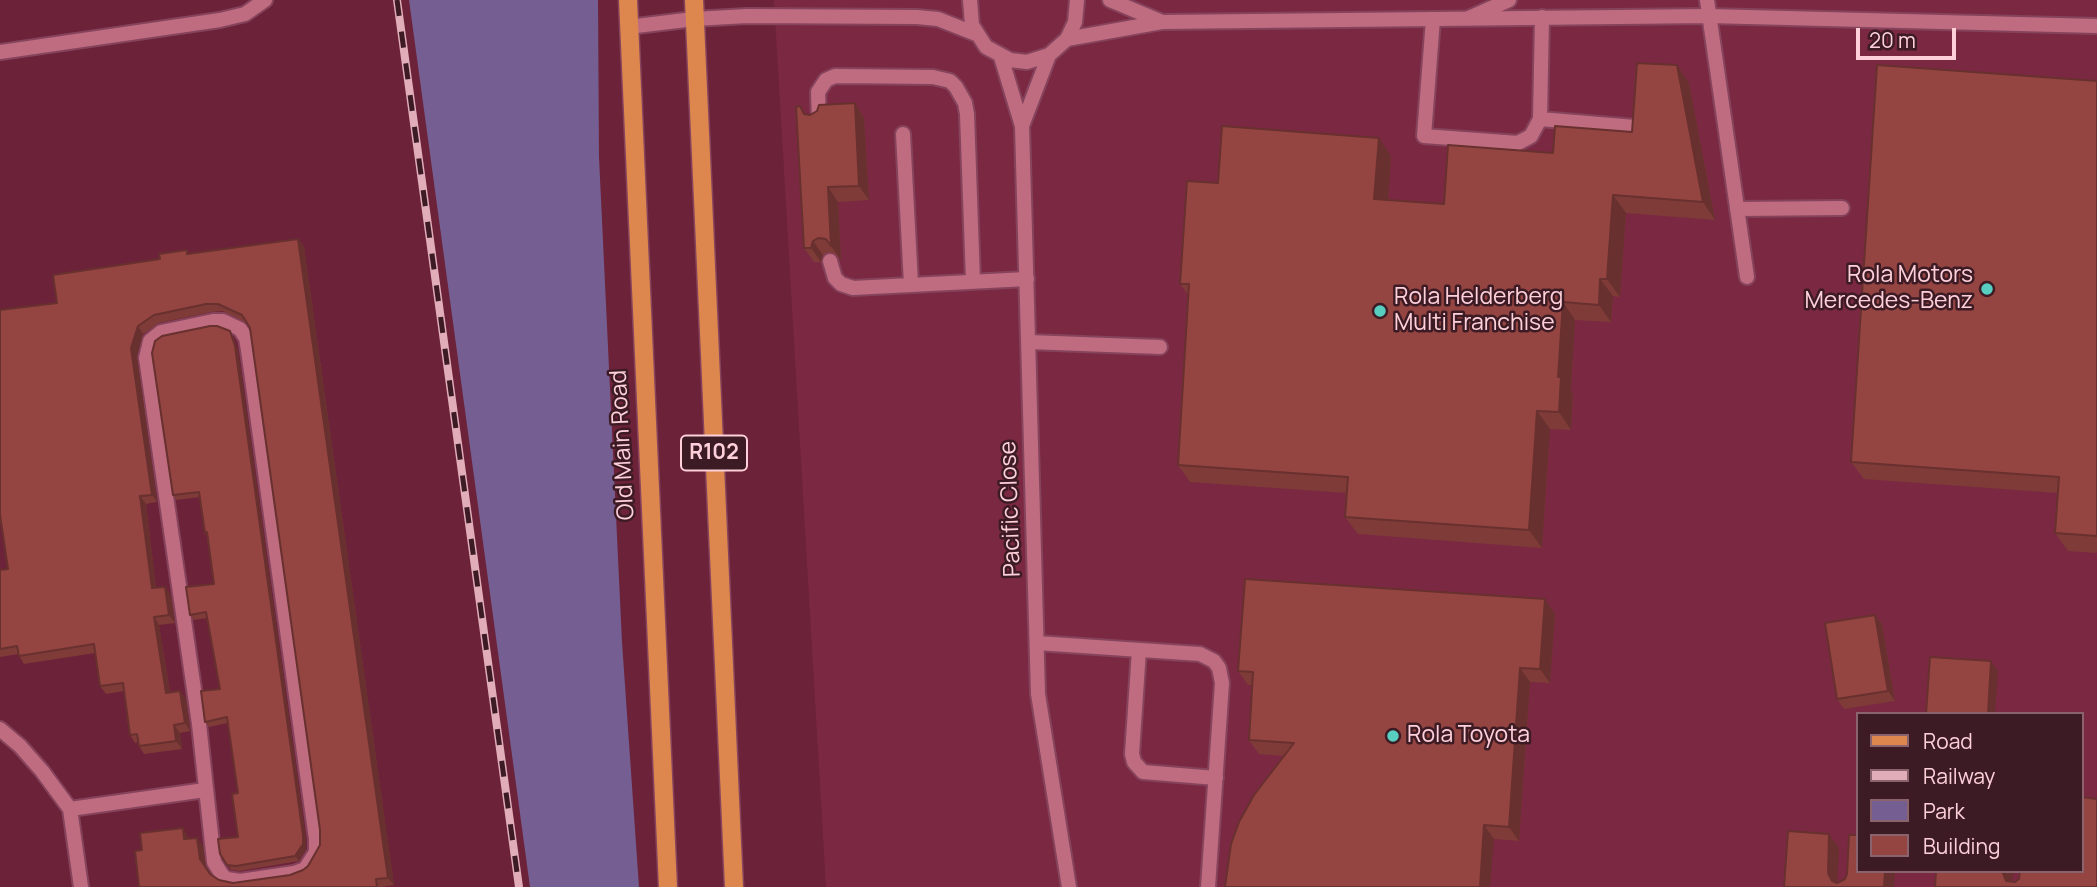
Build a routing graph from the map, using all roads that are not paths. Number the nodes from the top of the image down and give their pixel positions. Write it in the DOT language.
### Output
graph roads {
  1 [pos="265,0"];
  2 [pos="628,0"];
  3 [pos="694,0"];
  4 [pos="970,0"];
  5 [pos="1077,0"];
  6 [pos="1110,0"];
  7 [pos="1509,0"];
  8 [pos="1707,0"];
  9 [pos="1709,16"];
  10 [pos="1542,17"];
  11 [pos="1469,18"];
  12 [pos="694,19"];
  13 [pos="1433,19"];
  14 [pos="1162,22"];
  15 [pos="2097,26"];
  16 [pos="628,27"];
  17 [pos="976,34"];
  18 [pos="1067,39"];
  19 [pos="0,52"];
  20 [pos="1049,55"];
  21 [pos="1001,57"];
  22 [pos="1540,119"];
  23 [pos="819,120"];
  24 [pos="1022,126"];
  25 [pos="1635,127"];
  26 [pos="903,134"];
  27 [pos="1842,208"];
  28 [pos="1737,209"];
  29 [pos="830,261"];
  30 [pos="1746,277"];
  31 [pos="1027,279"];
  32 [pos="973,281"];
  33 [pos="911,284"];
  34 [pos="1029,342"];
  35 [pos="1160,347"];
  36 [pos="1037,643"];
  37 [pos="1139,650"];
  38 [pos="0,729"];
  39 [pos="1216,778"];
  40 [pos="205,790"];
  41 [pos="70,809"];
  42 [pos="80,887"];
  43 [pos="668,887"];
  44 [pos="734,887"];
  45 [pos="1069,887"];
  46 [pos="1208,887"];
  1 -- 19 [label="street"];
  2 -- 16 [label="main road, Old Main Road / R102"];
  3 -- 12 [label="main road, R102"];
  4 -- 17 [label="street"];
  5 -- 18 [label="street"];
  6 -- 14 [label="street"];
  7 -- 11 [label="street"];
  8 -- 9 [label="street"];
  9 -- 10 [label="street"];
  9 -- 15 [label="street"];
  9 -- 28 [label="street"];
  10 -- 11 [label="street"];
  10 -- 22 [label="street"];
  11 -- 13 [label="street"];
  12 -- 16 [label="street"];
  12 -- 17 [label="street"];
  12 -- 44 [label="main road, R102"];
  13 -- 14 [label="street"];
  13 -- 22 [label="street"];
  14 -- 18 [label="street"];
  16 -- 43 [label="main road, Old Main Road / R102"];
  17 -- 21 [label="street"];
  18 -- 20 [label="street"];
  20 -- 21 [label="street"];
  20 -- 24 [label="street"];
  21 -- 24 [label="street"];
  22 -- 25 [label="street"];
  23 -- 32 [label="street"];
  24 -- 31 [label="street, Pacific Close"];
  26 -- 33 [label="street"];
  27 -- 28 [label="street"];
  28 -- 30 [label="street"];
  29 -- 33 [label="street"];
  31 -- 32 [label="street"];
  31 -- 34 [label="street, Pacific Close"];
  32 -- 33 [label="street"];
  34 -- 35 [label="street"];
  34 -- 36 [label="street, Pacific Close"];
  36 -- 37 [label="street"];
  36 -- 45 [label="street, Pacific Close"];
  37 -- 39 [label="street"];
  37 -- 39 [label="street"];
  38 -- 41 [label="street"];
  39 -- 46 [label="street"];
  40 -- 40 [label="street"];
  40 -- 41 [label="street"];
  41 -- 42 [label="street"];
}
